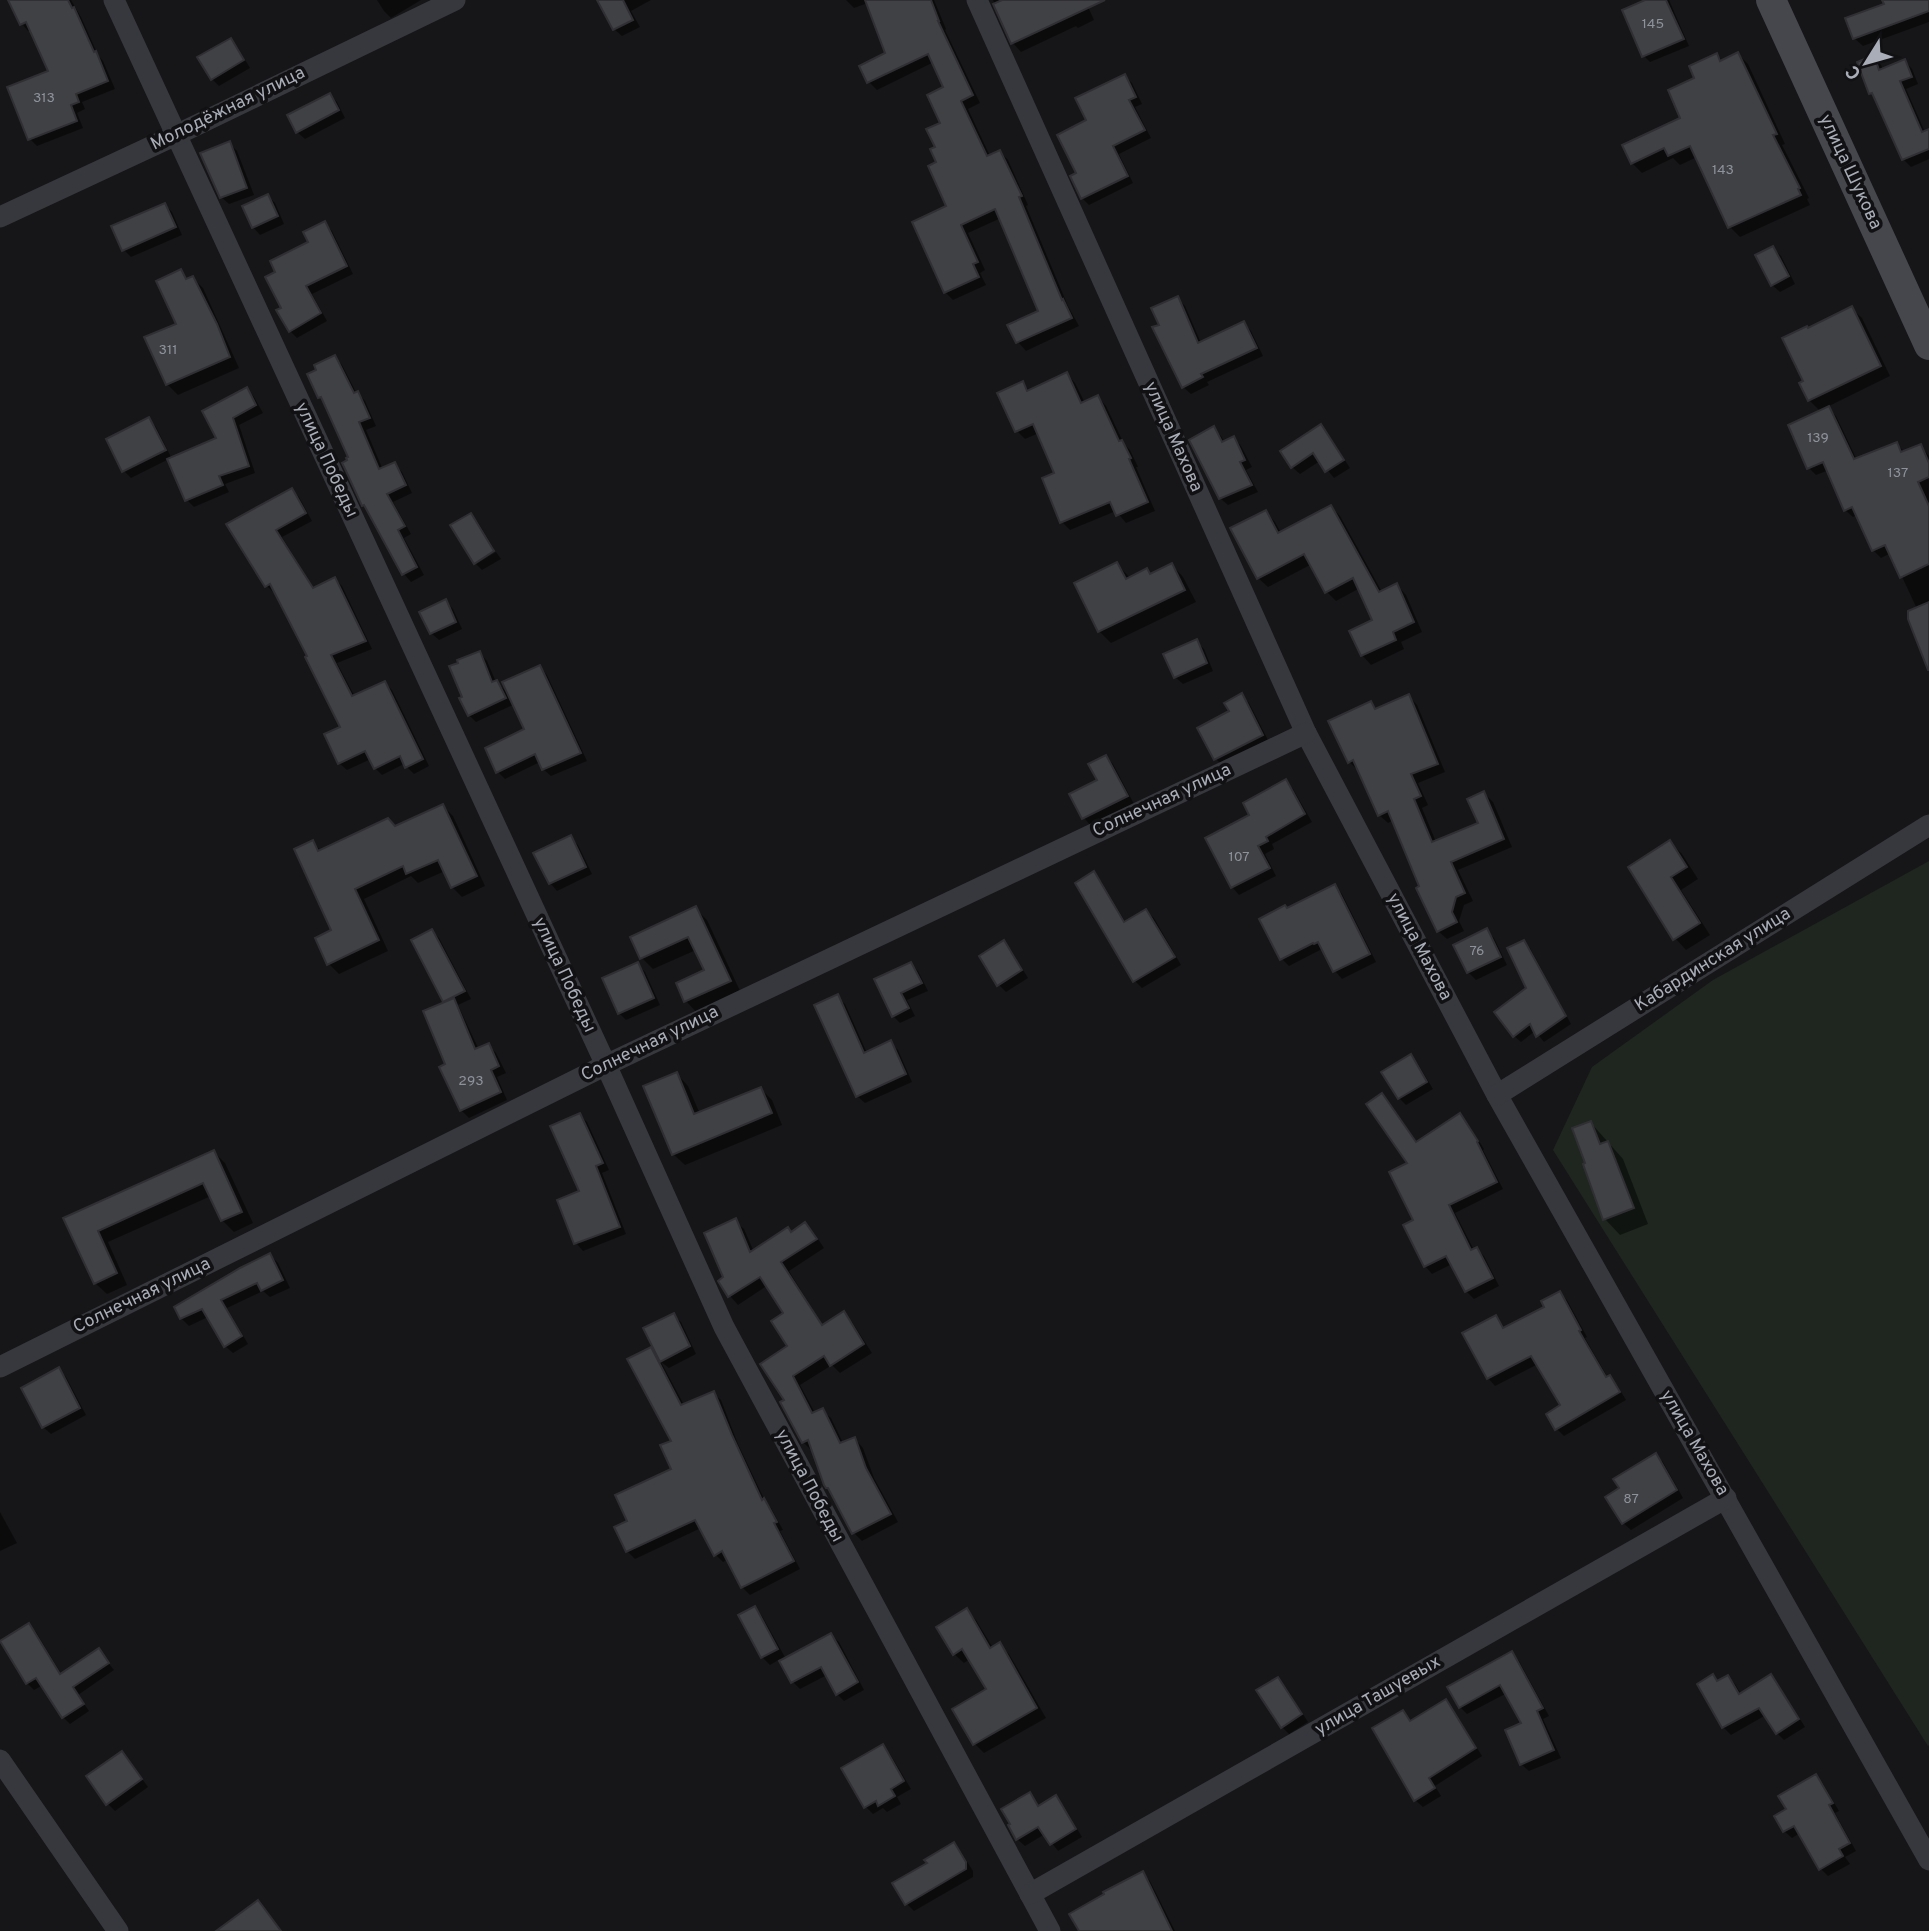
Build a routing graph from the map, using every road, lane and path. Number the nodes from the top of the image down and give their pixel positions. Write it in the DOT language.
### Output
graph roads {
  1 [pos="114,0"];
  2 [pos="455,0"];
  3 [pos="977,0"];
  4 [pos="1771,0"];
  5 [pos="176,135"];
  6 [pos="0,216"];
  7 [pos="1929,345"];
  8 [pos="1306,733"];
  9 [pos="1929,825"];
  10 [pos="606,1065"];
  11 [pos="1497,1095"];
  12 [pos="0,1367"];
  13 [pos="1726,1498"];
  14 [pos="0,1760"];
  15 [pos="1929,1860"];
  16 [pos="1030,1894"];
  17 [pos="118,1931"];
  18 [pos="1050,1931"];
  1 -- 5 [label="street, улица Победы"];
  2 -- 5 [label="street, Молодёжная улица"];
  3 -- 8 [label="street, улица Махова"];
  4 -- 7 [label="main road, улица Шукова"];
  5 -- 6 [label="street, Молодёжная улица"];
  5 -- 10 [label="street, улица Победы"];
  8 -- 10 [label="street, Солнечная улица"];
  8 -- 11 [label="street, улица Махова"];
  9 -- 11 [label="street, Кабардинская улица"];
  10 -- 12 [label="street, Солнечная улица"];
  10 -- 16 [label="street, улица Победы"];
  11 -- 13 [label="street, улица Махова"];
  13 -- 15 [label="street, улица Махова"];
  13 -- 16 [label="street, улица Ташуевых"];
  14 -- 17 [label="street"];
  16 -- 18 [label="street, улица Победы"];
}
